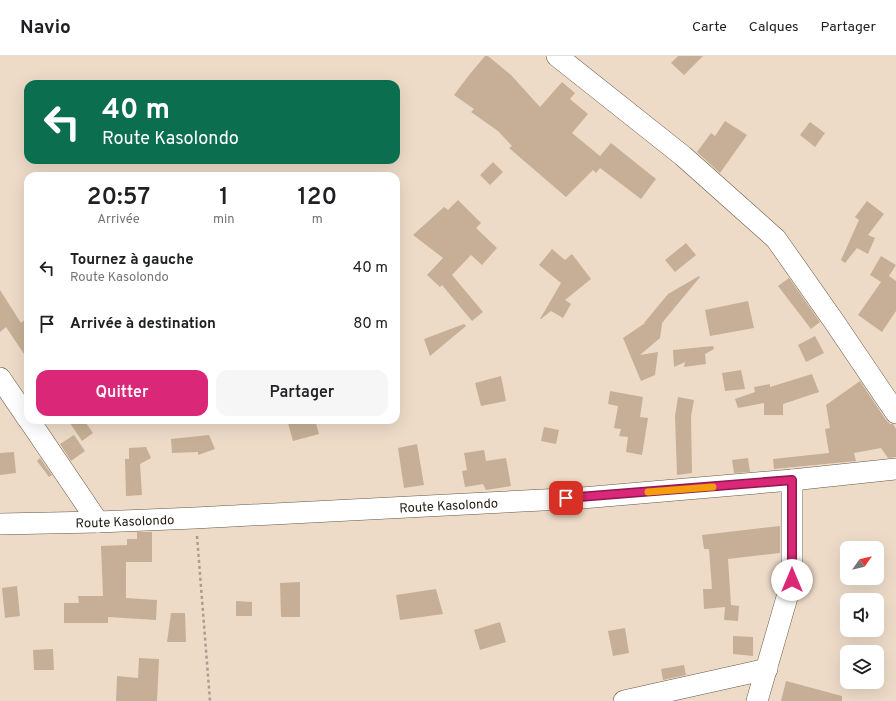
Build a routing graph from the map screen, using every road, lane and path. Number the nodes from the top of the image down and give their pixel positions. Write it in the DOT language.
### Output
graph roads {
  1 [pos="557,56"];
  2 [pos="0,378"];
  3 [pos="24,413"];
  4 [pos="896,413"];
  5 [pos="31,424"];
  6 [pos="896,469"];
  7 [pos="792,480"];
  8 [pos="195,518"];
  9 [pos="98,522"];
  10 [pos="0,524"];
  11 [pos="767,669"];
  12 [pos="210,701"];
  13 [pos="624,701"];
  14 [pos="758,701"];
  1 -- 4 [label="street"];
  2 -- 3 [label="street"];
  5 -- 9 [label="street"];
  6 -- 7 [label="street, Route Kasolondo"];
  7 -- 8 [label="street, Route Kasolondo"];
  7 -- 11 [label="street"];
  8 -- 9 [label="street, Route Kasolondo"];
  8 -- 12 [label="path"];
  9 -- 10 [label="street, Route Kasolondo"];
  11 -- 13 [label="street"];
  11 -- 14 [label="street"];
}
